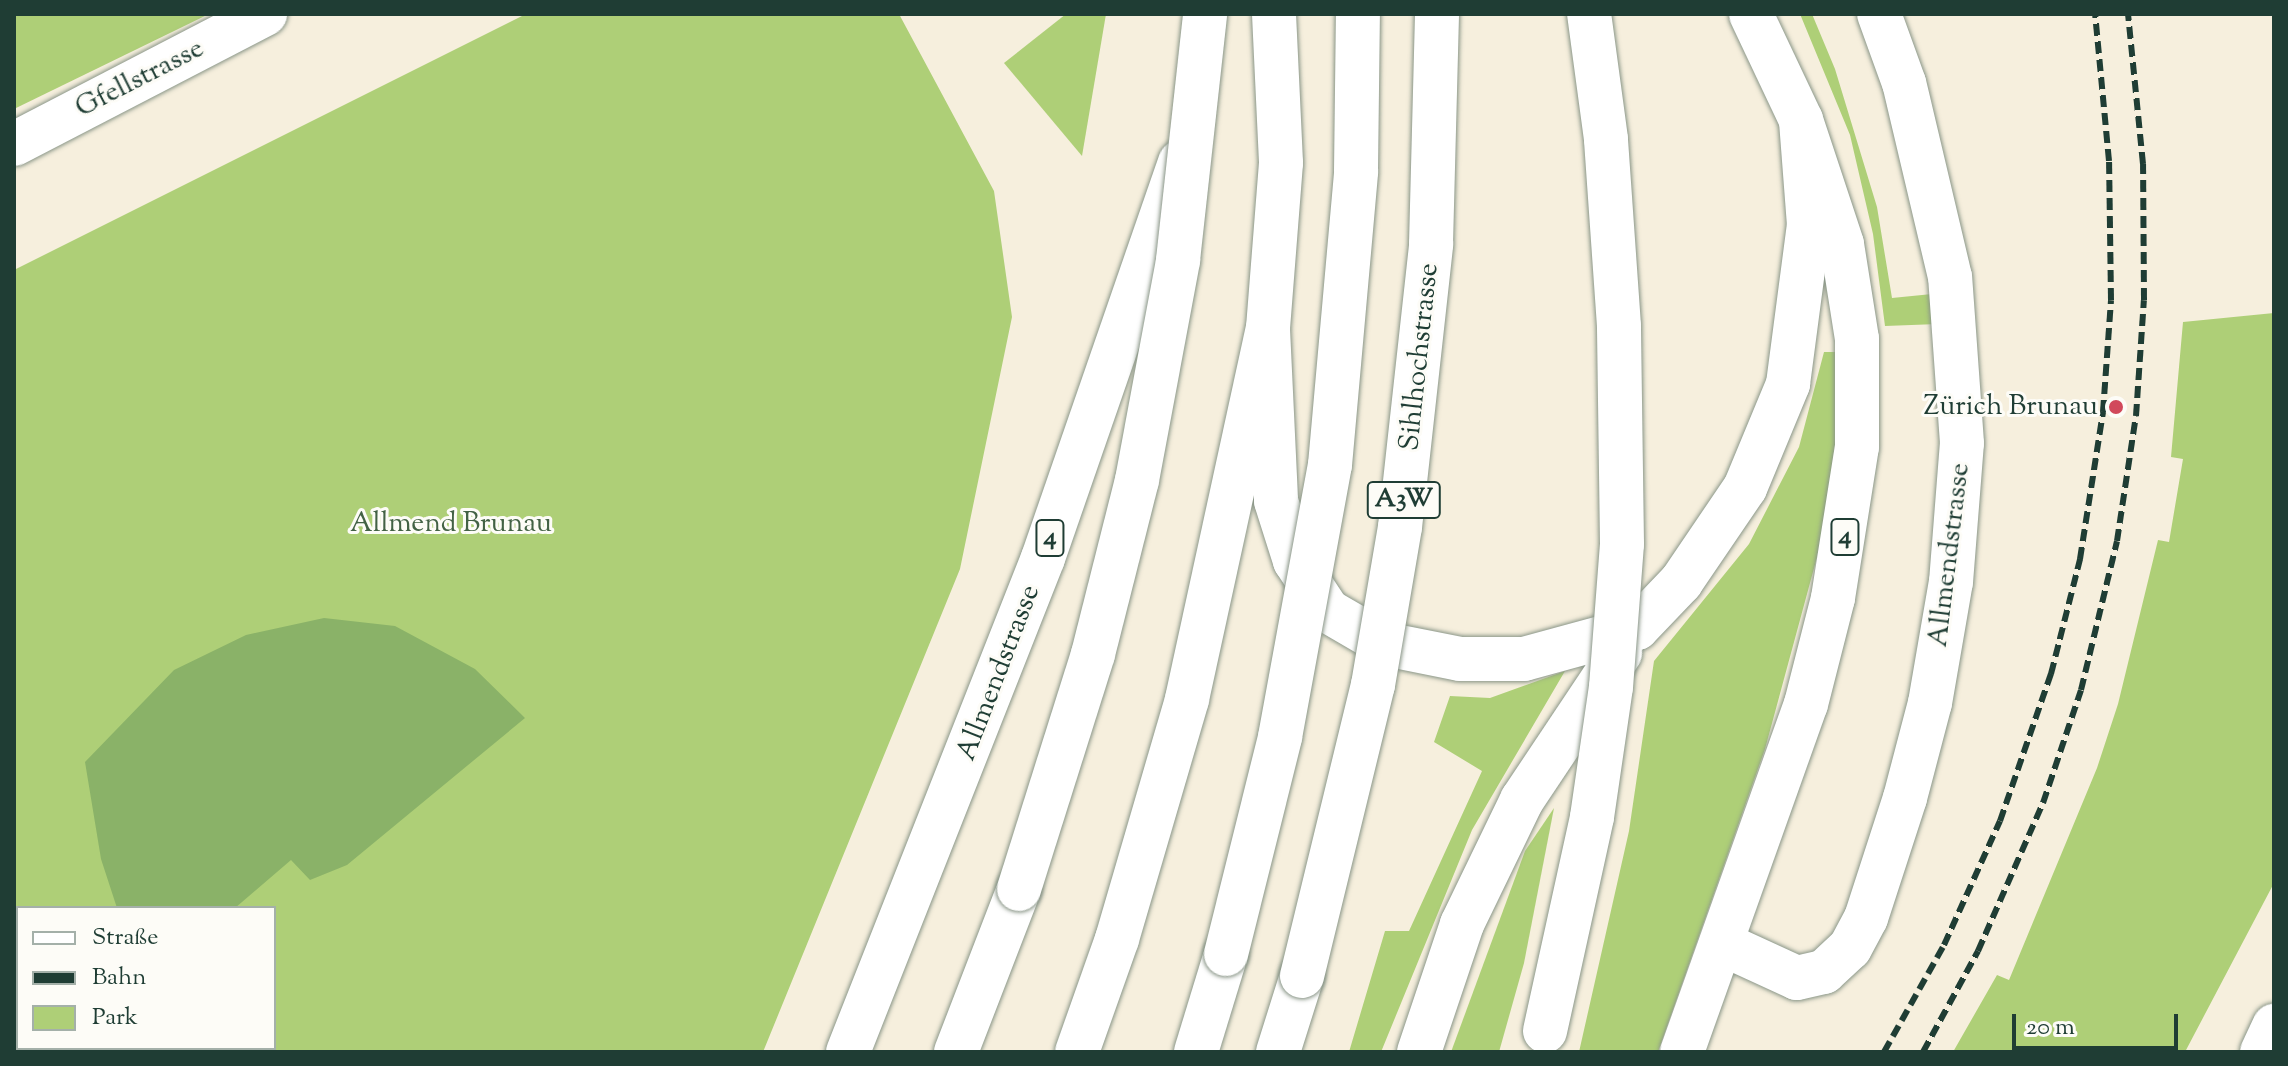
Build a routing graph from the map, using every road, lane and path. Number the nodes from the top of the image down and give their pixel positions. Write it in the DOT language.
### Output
graph roads {
  1 [pos="265,14"];
  2 [pos="1205,14"];
  3 [pos="1223,14"];
  4 [pos="1274,14"];
  5 [pos="1358,14"];
  6 [pos="1437,14"];
  7 [pos="1589,14"];
  8 [pos="1751,14"];
  9 [pos="1879,14"];
  10 [pos="1801,120"];
  11 [pos="14,144"];
  12 [pos="1268,329"];
  13 [pos="1637,628"];
  14 [pos="1725,945"];
  15 [pos="2274,1026"];
  16 [pos="1542,1042"];
  17 [pos="848,1052"];
  18 [pos="956,1052"];
  19 [pos="1077,1052"];
  20 [pos="1196,1052"];
  21 [pos="1278,1052"];
  22 [pos="1419,1052"];
  23 [pos="1682,1052"];
  24 [pos="2262,1052"];
  1 -- 11 [label="main road, Gfellstrasse"];
  2 -- 18 [label="main road, bridge"];
  3 -- 17 [label="main road, Allmendstrasse / 4"];
  4 -- 12 [label="main road"];
  5 -- 20 [label="main road, A3W, bridge"];
  6 -- 21 [label="main road, Sihlhochstrasse / A3W, bridge"];
  7 -- 16 [label="main road, bridge"];
  8 -- 10 [label="main road, 4"];
  9 -- 14 [label="main road, Allmendstrasse"];
  10 -- 13 [label="main road"];
  10 -- 14 [label="main road, 4"];
  12 -- 13 [label="main road"];
  12 -- 19 [label="main road"];
  13 -- 22 [label="main road"];
  14 -- 23 [label="main road, 4"];
  15 -- 24 [label="main road"];
}
